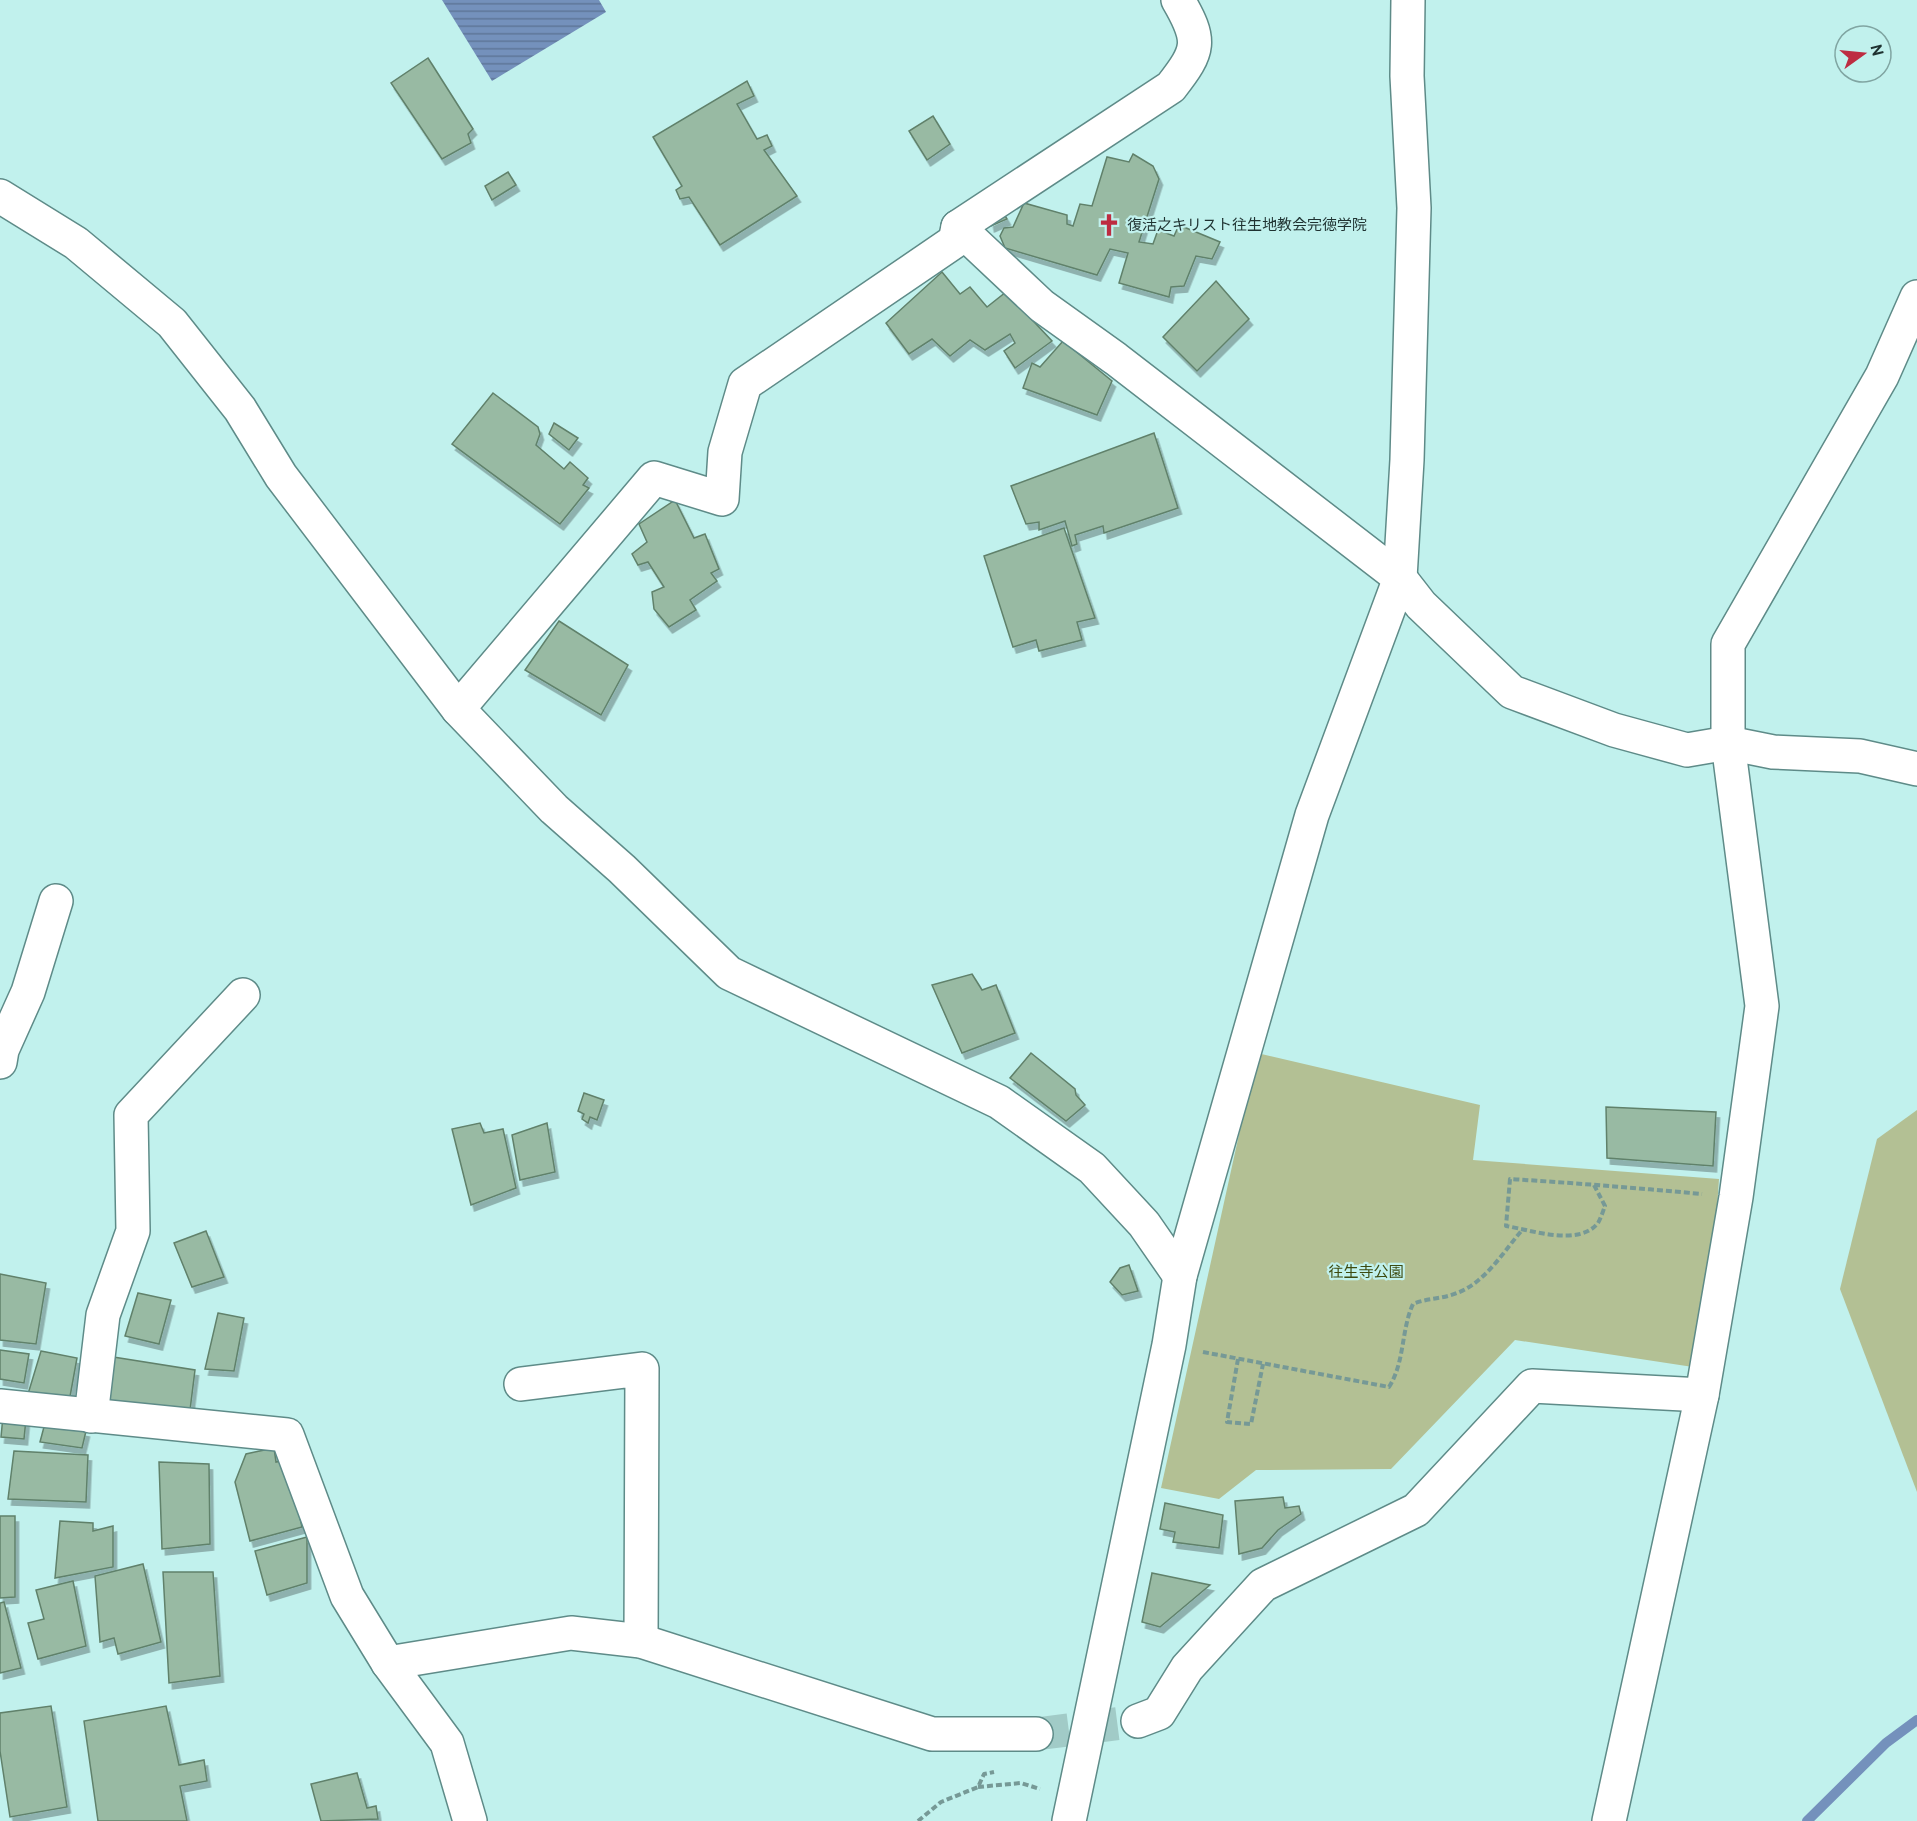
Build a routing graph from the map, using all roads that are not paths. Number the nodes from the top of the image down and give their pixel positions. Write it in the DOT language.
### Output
graph roads {
  1 [pos="1178,0"];
  2 [pos="1408,0"];
  3 [pos="0,196"];
  4 [pos="958,227"];
  5 [pos="1917,297"];
  6 [pos="1400,578"];
  7 [pos="458,709"];
  8 [pos="1728,743"];
  9 [pos="1917,769"];
  10 [pos="56,901"];
  11 [pos="243,994"];
  12 [pos="0,1062"];
  13 [pos="1180,1276"];
  14 [pos="521,1384"];
  15 [pos="1702,1395"];
  16 [pos="0,1406"];
  17 [pos="91,1416"];
  18 [pos="641,1641"];
  19 [pos="388,1664"];
  20 [pos="1138,1721"];
  21 [pos="1036,1734"];
  22 [pos="1071,1810"];
  23 [pos="470,1821"];
  24 [pos="1610,1821"];
  1 -- 4 [label="street"];
  2 -- 6 [label="street"];
  3 -- 7 [label="street"];
  4 -- 6 [label="street"];
  4 -- 7 [label="street"];
  5 -- 8 [label="street"];
  6 -- 8 [label="street"];
  6 -- 13 [label="street"];
  7 -- 13 [label="street"];
  8 -- 9 [label="street"];
  8 -- 15 [label="street"];
  10 -- 12 [label="street"];
  11 -- 17 [label="street"];
  13 -- 22 [label="street"];
  14 -- 18 [label="street"];
  15 -- 20 [label="street"];
  15 -- 24 [label="street"];
  16 -- 17 [label="street"];
  17 -- 19 [label="street"];
  18 -- 19 [label="street"];
  18 -- 21 [label="street"];
  19 -- 23 [label="street"];
}
